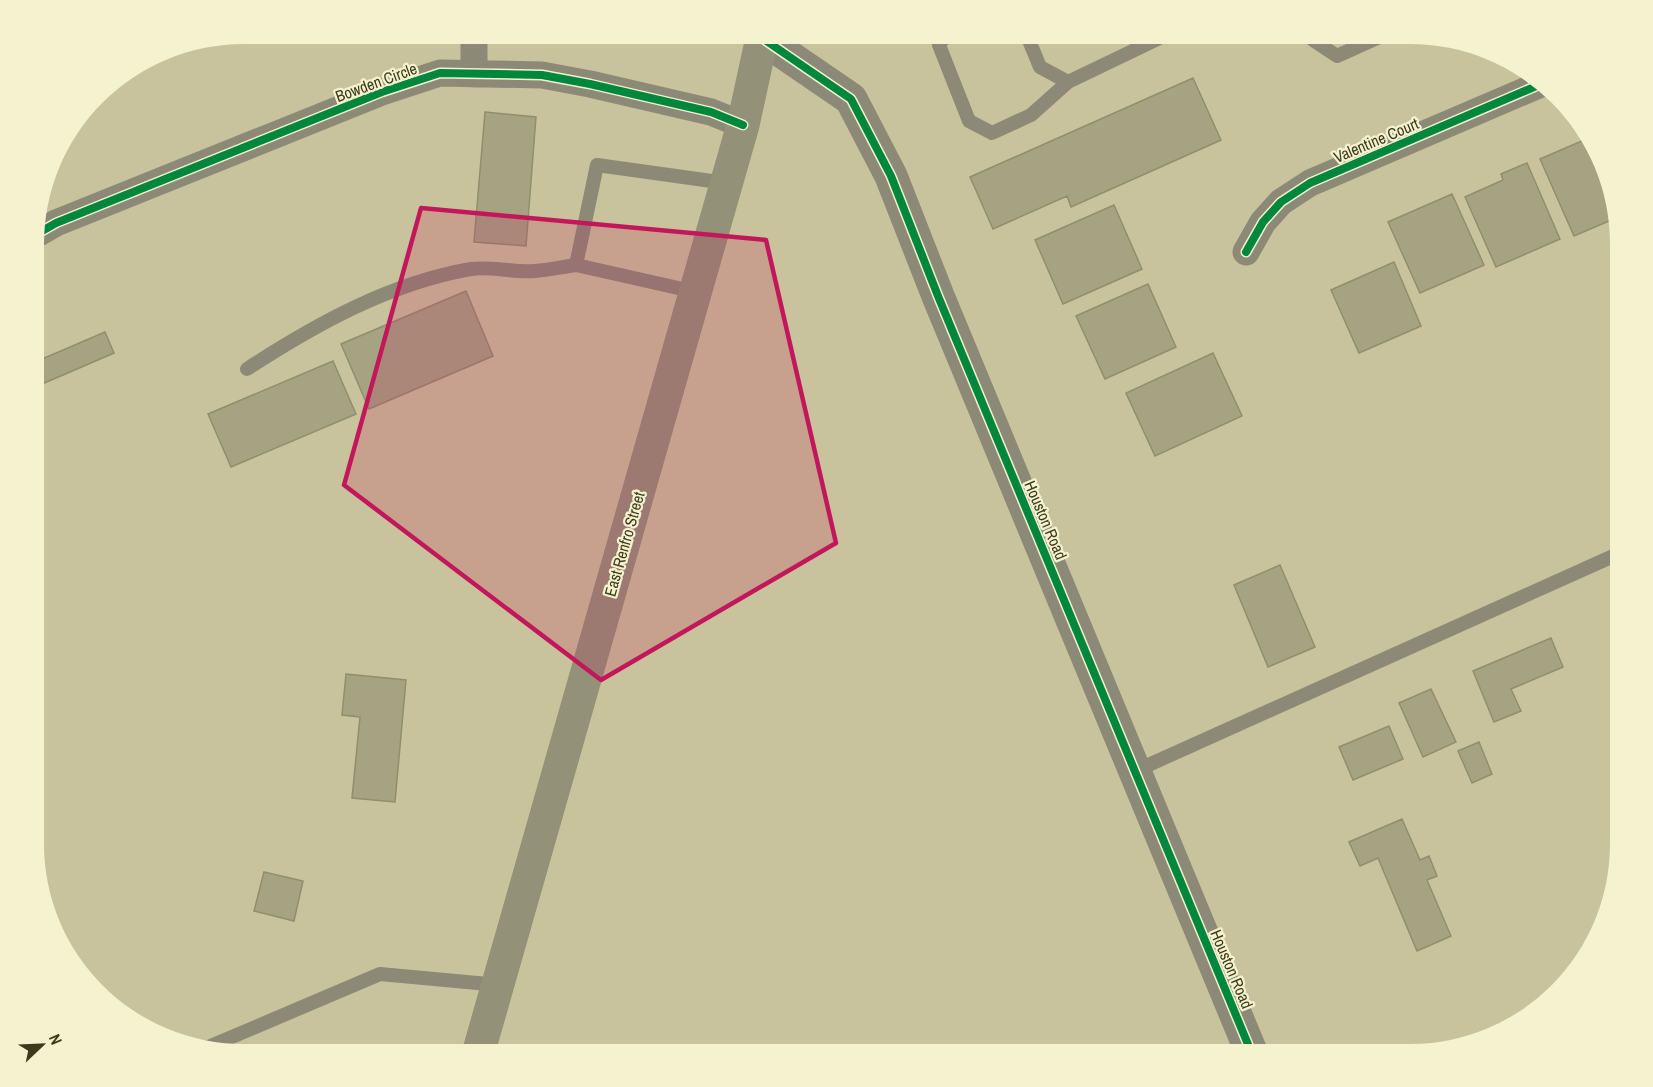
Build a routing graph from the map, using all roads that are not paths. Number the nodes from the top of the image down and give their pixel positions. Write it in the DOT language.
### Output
graph roads {
  1 [pos="474,44"];
  2 [pos="761,44"];
  3 [pos="774,44"];
  4 [pos="940,44"];
  5 [pos="1031,44"];
  6 [pos="1147,44"];
  7 [pos="1318,44"];
  8 [pos="1364,44"];
  9 [pos="474,74"];
  10 [pos="1068,82"];
  11 [pos="1534,87"];
  12 [pos="743,125"];
  13 [pos="726,183"];
  14 [pos="45,230"];
  15 [pos="1246,252"];
  16 [pos="576,264"];
  17 [pos="696,292"];
  18 [pos="247,369"];
  19 [pos="1609,558"];
  20 [pos="1135,771"];
  21 [pos="499,985"];
  22 [pos="220,1042"];
  23 [pos="1248,1043"];
  24 [pos="481,1044"];
  1 -- 9 [label="street"];
  2 -- 12 [label="main road, East Renfro Street"];
  3 -- 20 [label="street, Houston Road"];
  4 -- 10 [label="lane"];
  5 -- 10 [label="lane"];
  6 -- 10 [label="lane"];
  7 -- 8 [label="lane"];
  9 -- 12 [label="street, Bowden Circle"];
  9 -- 14 [label="street, Bowden Circle"];
  11 -- 15 [label="street, Valentine Court"];
  12 -- 13 [label="main road, East Renfro Street"];
  13 -- 16 [label="lane"];
  13 -- 17 [label="main road, East Renfro Street"];
  16 -- 17 [label="lane"];
  16 -- 18 [label="lane"];
  17 -- 21 [label="main road, East Renfro Street"];
  19 -- 20 [label="lane"];
  20 -- 23 [label="street, Houston Road"];
  21 -- 22 [label="lane"];
  21 -- 24 [label="main road, East Renfro Street"];
}
